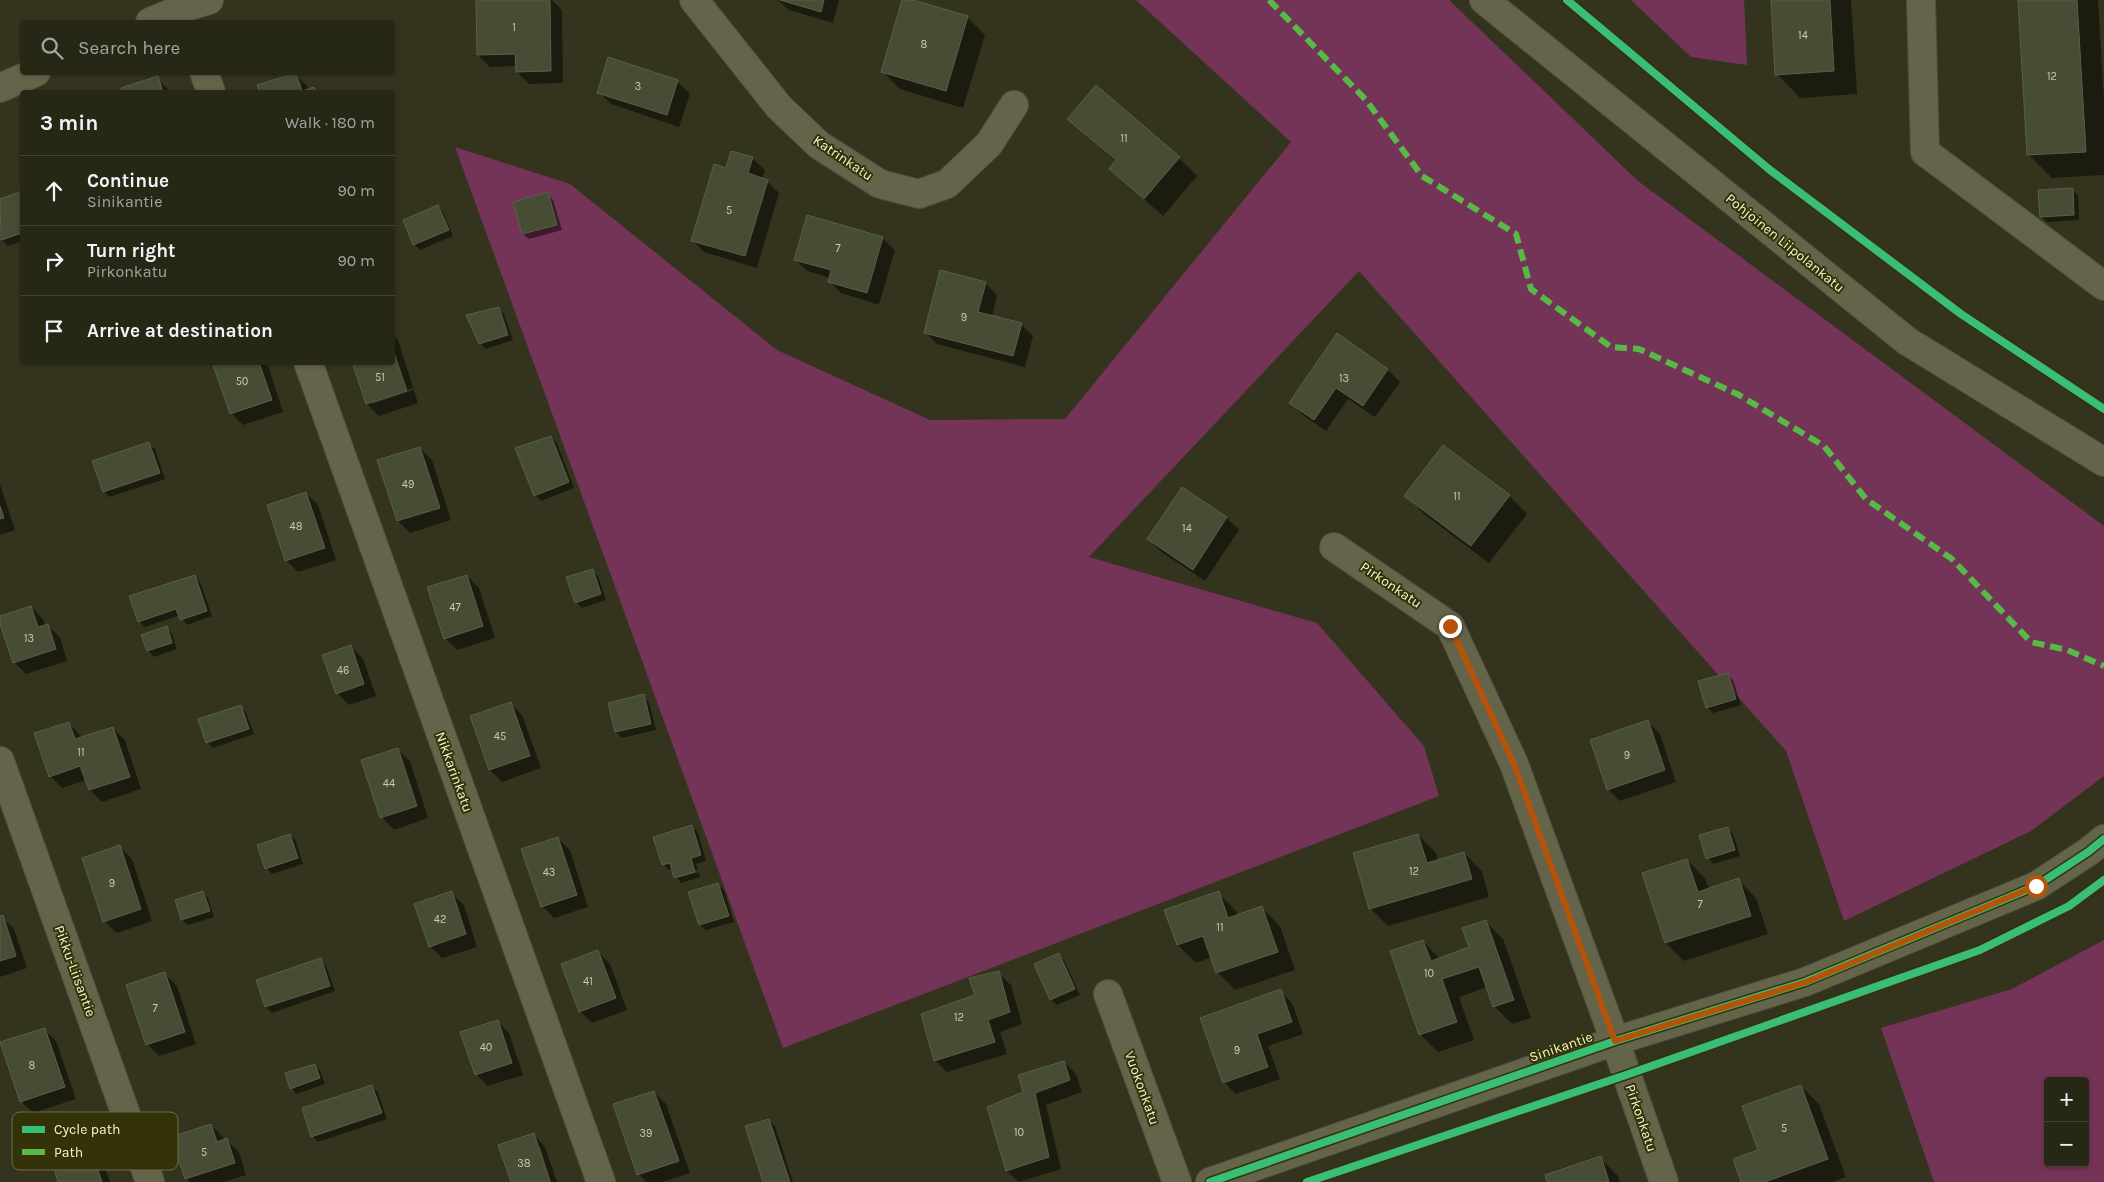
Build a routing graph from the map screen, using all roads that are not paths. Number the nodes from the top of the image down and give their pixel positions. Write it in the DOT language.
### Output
graph roads {
  1 [pos="209,0"];
  2 [pos="694,0"];
  3 [pos="1484,0"];
  4 [pos="1921,0"];
  5 [pos="180,10"];
  6 [pos="155,20"];
  7 [pos="29,75"];
  8 [pos="205,75"];
  9 [pos="0,88"];
  10 [pos="210,90"];
  11 [pos="1014,106"];
  12 [pos="2104,286"];
  13 [pos="309,365"];
  14 [pos="2104,462"];
  15 [pos="1334,547"];
  16 [pos="0,761"];
  17 [pos="2104,839"];
  18 [pos="1108,994"];
  19 [pos="1615,1041"];
  20 [pos="125,1112"];
  21 [pos="146,1170"];
  22 [pos="150,1182"];
  23 [pos="601,1182"];
  24 [pos="1177,1182"];
  25 [pos="1210,1182"];
  26 [pos="1664,1182"];
  1 -- 5 [label="street"];
  2 -- 11 [label="street, Katrinkatu"];
  3 -- 14 [label="street, Pohjoinen Liipolankatu"];
  4 -- 12 [label="street"];
  5 -- 6 [label="street"];
  7 -- 9 [label="street"];
  8 -- 10 [label="street"];
  13 -- 23 [label="street, Nikkarinkatu"];
  15 -- 19 [label="street, Pirkonkatu"];
  16 -- 20 [label="street, Pikku-Liisantie"];
  17 -- 19 [label="street, Sinikantie"];
  18 -- 24 [label="street, Vuokonkatu"];
  19 -- 25 [label="street, Sinikantie"];
  19 -- 26 [label="street, Pirkonkatu"];
  21 -- 22 [label="street, Pikku-Liisantie"];
}
